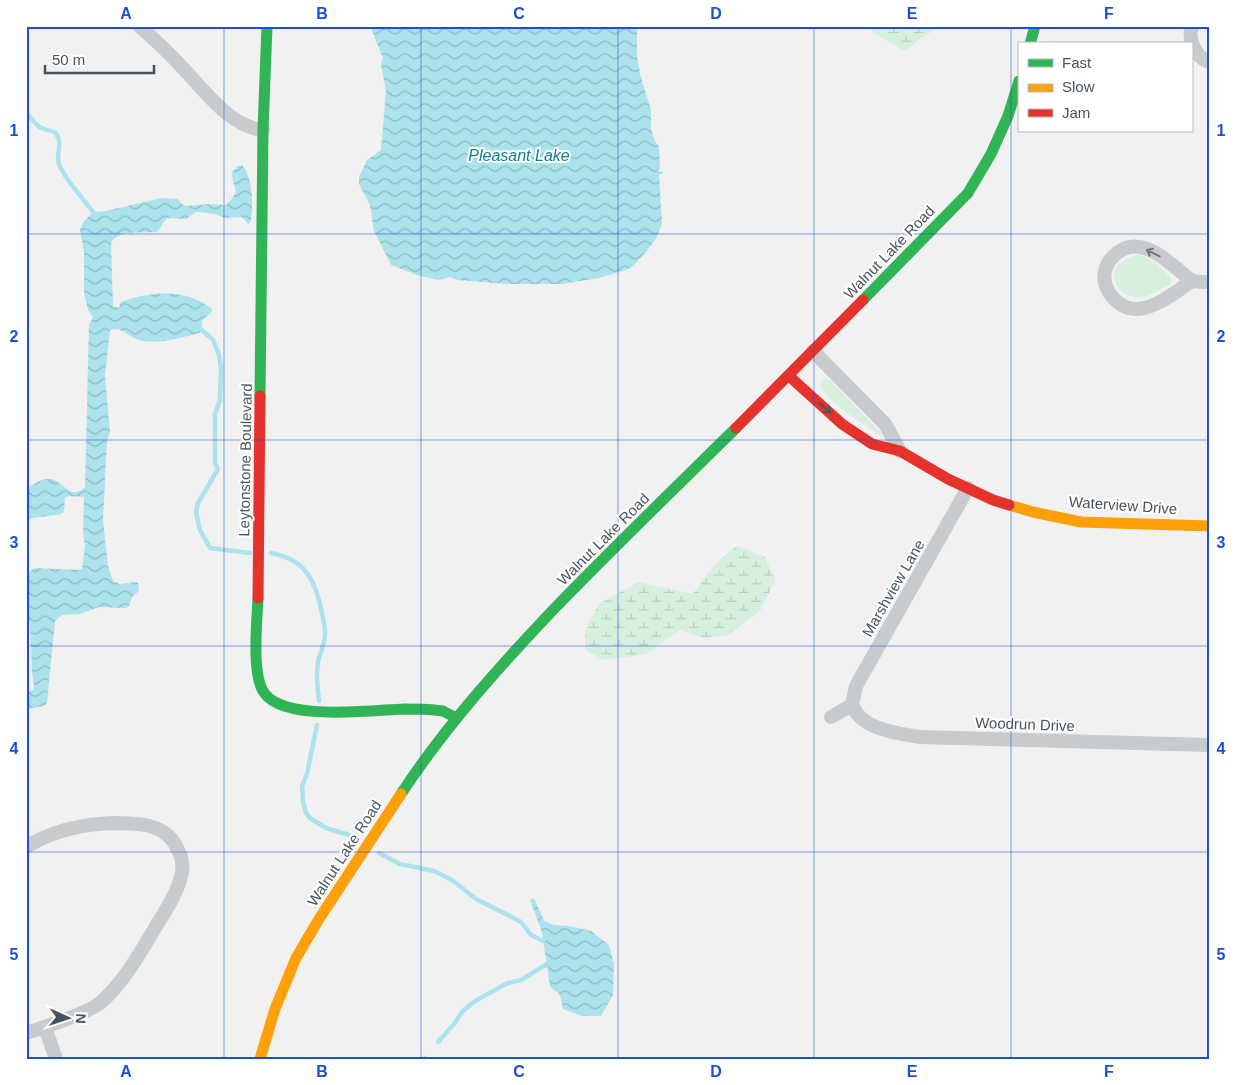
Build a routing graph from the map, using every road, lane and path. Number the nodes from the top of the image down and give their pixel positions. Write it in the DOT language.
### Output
graph roads {
  1 [pos="139,26"];
  2 [pos="267,26"];
  3 [pos="1035,26"];
  4 [pos="1192,26"];
  5 [pos="1031,42"];
  6 [pos="1209,62"];
  7 [pos="1018,84"];
  8 [pos="263,130"];
  9 [pos="1192,281"];
  10 [pos="1209,282"];
  11 [pos="813,351"];
  12 [pos="788,376"];
  13 [pos="900,450"];
  14 [pos="968,488"];
  15 [pos="1209,526"];
  16 [pos="852,705"];
  17 [pos="831,717"];
  18 [pos="456,718"];
  19 [pos="1209,746"];
  20 [pos="26,847"];
  21 [pos="45,1027"];
  22 [pos="26,1034"];
  23 [pos="56,1059"];
  24 [pos="260,1059"];
  1 -- 8 [label="street"];
  2 -- 8 [label="street, Leytonstone Boulevard"];
  3 -- 5 [label="street"];
  4 -- 6 [label="street"];
  7 -- 11 [label="street, Walnut Lake Road"];
  8 -- 18 [label="street, Leytonstone Boulevard"];
  9 -- 9 [label="street, one-way"];
  9 -- 10 [label="street"];
  11 -- 12 [label="street, Walnut Lake Road"];
  11 -- 13 [label="street, Waterview Drive"];
  12 -- 13 [label="street, Waterview Drive, one-way"];
  12 -- 18 [label="street, Walnut Lake Road"];
  13 -- 14 [label="street, Waterview Drive"];
  14 -- 15 [label="street, Waterview Drive"];
  14 -- 16 [label="street, Marshview Lane"];
  16 -- 17 [label="street"];
  16 -- 19 [label="street, Woodrun Drive"];
  18 -- 24 [label="street, Walnut Lake Road"];
  20 -- 21 [label="street"];
  21 -- 22 [label="street"];
  21 -- 23 [label="street"];
}
